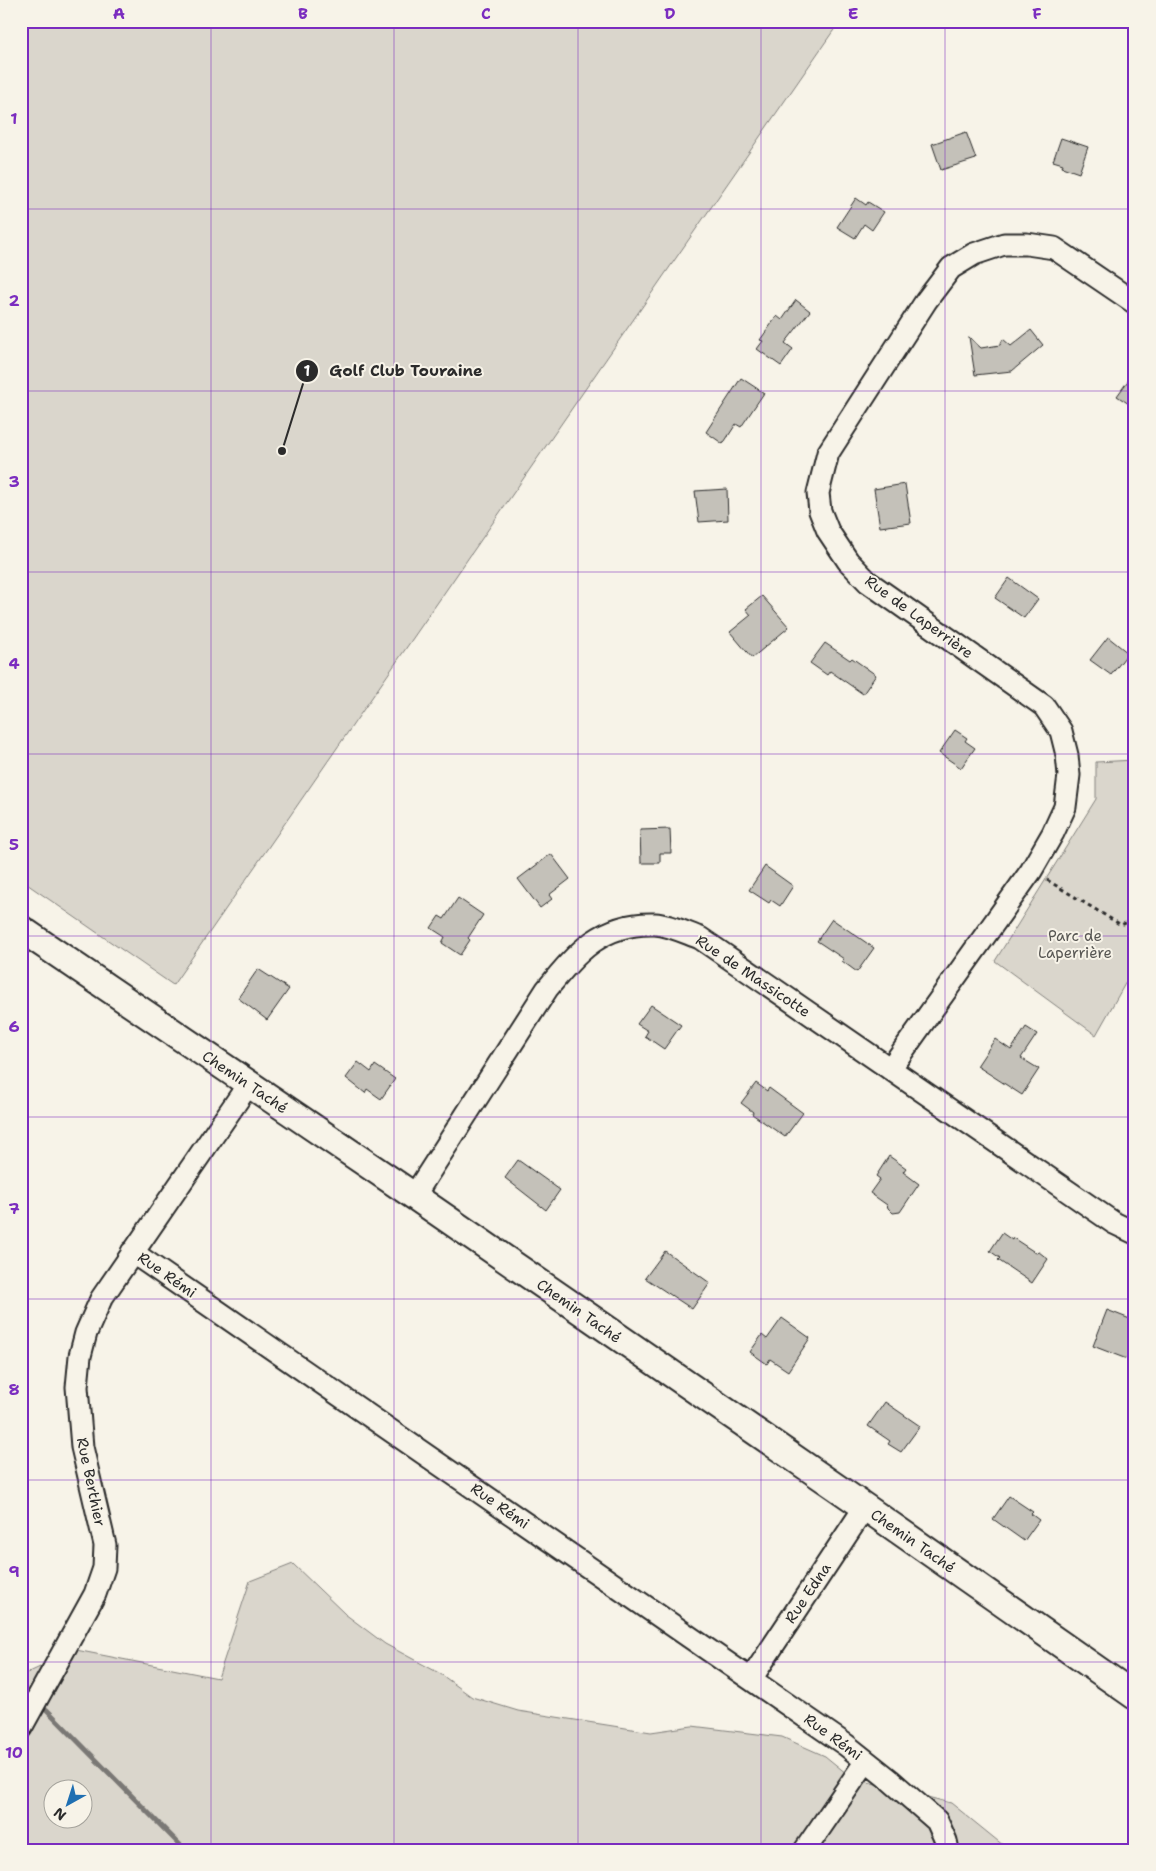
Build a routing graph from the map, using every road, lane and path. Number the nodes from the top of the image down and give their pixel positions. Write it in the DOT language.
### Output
graph roads {
  1 [pos="1135,303"];
  2 [pos="1031,871"];
  3 [pos="1135,919"];
  4 [pos="21,929"];
  5 [pos="890,1069"];
  6 [pos="248,1085"];
  7 [pos="414,1196"];
  8 [pos="1135,1233"];
  9 [pos="132,1252"];
  10 [pos="865,1507"];
  11 [pos="751,1679"];
  12 [pos="1135,1696"];
  13 [pos="21,1728"];
  14 [pos="866,1761"];
  15 [pos="804,1850"];
  16 [pos="948,1850"];
  1 -- 2 [label="street, Rue de Laperrière"];
  2 -- 3 [label="path"];
  2 -- 5 [label="street, Rue de Laperrière"];
  4 -- 6 [label="street, Chemin Taché"];
  5 -- 7 [label="street, Rue de Massicotte"];
  5 -- 8 [label="street, Rue de Massicotte"];
  6 -- 7 [label="street, Chemin Taché"];
  6 -- 9 [label="street, Rue Berthier"];
  7 -- 10 [label="street, Chemin Taché"];
  9 -- 11 [label="street, Rue Rémi"];
  9 -- 13 [label="street, Rue Berthier"];
  10 -- 11 [label="street, Rue Edna"];
  10 -- 12 [label="street, Chemin Taché"];
  11 -- 14 [label="street, Rue Rémi"];
  14 -- 15 [label="street, Rue Rémi"];
  14 -- 16 [label="street, Rue Rémi"];
}
